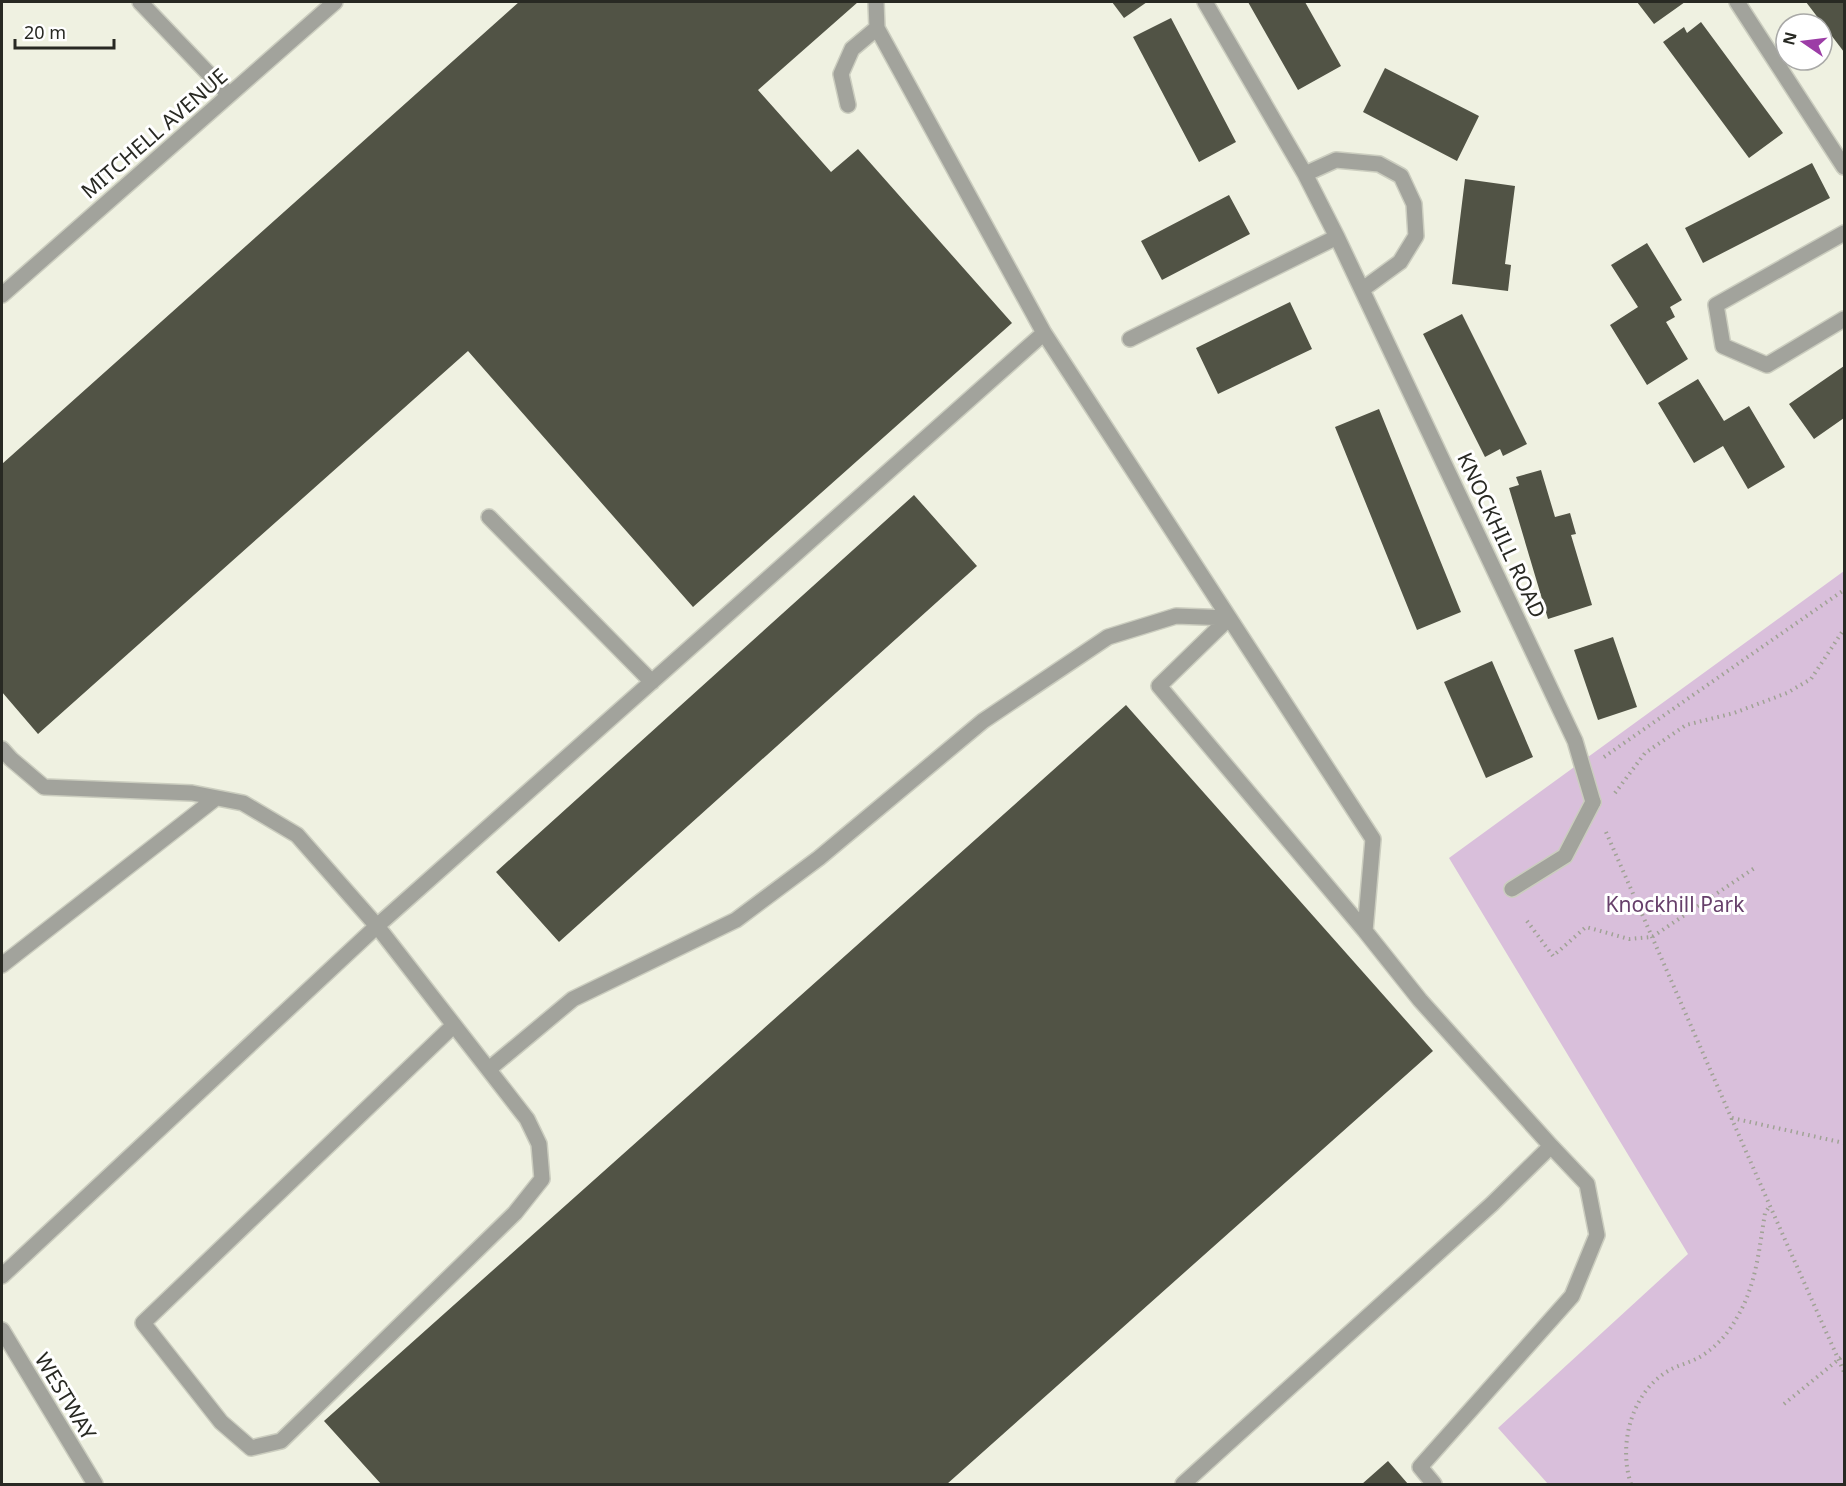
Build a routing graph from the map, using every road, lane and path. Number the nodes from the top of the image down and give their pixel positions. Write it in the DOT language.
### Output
graph roads {
  1 [pos="140,2"];
  2 [pos="335,2"];
  3 [pos="876,2"];
  4 [pos="1205,2"];
  5 [pos="1737,2"];
  6 [pos="877,28"];
  7 [pos="230,94"];
  8 [pos="848,105"];
  9 [pos="1845,167"];
  10 [pos="1305,174"];
  11 [pos="1845,233"];
  12 [pos="1337,237"];
  13 [pos="1363,289"];
  14 [pos="2,295"];
  15 [pos="1845,319"];
  16 [pos="1044,333"];
  17 [pos="1130,339"];
  18 [pos="489,517"];
  19 [pos="1845,590"];
  20 [pos="1229,618"];
  21 [pos="1845,629"];
  22 [pos="652,682"];
  23 [pos="2,749"];
  24 [pos="1584,771"];
  25 [pos="216,798"];
  26 [pos="1593,802"];
  27 [pos="1756,867"];
  28 [pos="1512,889"];
  29 [pos="1527,921"];
  30 [pos="377,926"];
  31 [pos="1365,932"];
  32 [pos="1652,937"];
  33 [pos="2,965"];
  34 [pos="454,1025"];
  35 [pos="489,1069"];
  36 [pos="1731,1118"];
  37 [pos="1845,1143"];
  38 [pos="1551,1146"];
  39 [pos="1770,1206"];
  40 [pos="2,1276"];
  41 [pos="2,1330"];
  42 [pos="1845,1355"];
  43 [pos="1839,1359"];
  44 [pos="1845,1372"];
  45 [pos="1784,1404"];
  46 [pos="95,1485"];
  47 [pos="1183,1485"];
  48 [pos="1434,1485"];
  49 [pos="1631,1485"];
  1 -- 7 [label="street"];
  2 -- 7 [label="street, MITCHELL AVENUE"];
  3 -- 6 [label="street"];
  4 -- 10 [label="street, KNOCKHILL ROAD"];
  5 -- 9 [label="street"];
  6 -- 8 [label="street"];
  6 -- 16 [label="street"];
  7 -- 14 [label="street, MITCHELL AVENUE"];
  10 -- 12 [label="street, KNOCKHILL ROAD"];
  10 -- 13 [label="street"];
  11 -- 15 [label="street"];
  12 -- 13 [label="street, KNOCKHILL ROAD"];
  12 -- 17 [label="street"];
  13 -- 24 [label="street, KNOCKHILL ROAD"];
  16 -- 20 [label="street"];
  16 -- 22 [label="street"];
  18 -- 22 [label="street"];
  19 -- 24 [label="path"];
  20 -- 31 [label="street"];
  20 -- 31 [label="street"];
  20 -- 35 [label="street"];
  21 -- 26 [label="path"];
  22 -- 30 [label="street"];
  23 -- 25 [label="street"];
  24 -- 26 [label="street, KNOCKHILL ROAD"];
  25 -- 30 [label="street"];
  25 -- 33 [label="street"];
  26 -- 28 [label="street"];
  26 -- 32 [label="path"];
  27 -- 32 [label="path"];
  29 -- 32 [label="path"];
  30 -- 34 [label="street"];
  30 -- 40 [label="street"];
  31 -- 38 [label="street"];
  32 -- 36 [label="path"];
  34 -- 35 [label="street"];
  34 -- 35 [label="street"];
  36 -- 37 [label="path"];
  36 -- 39 [label="path"];
  38 -- 47 [label="street"];
  38 -- 48 [label="street"];
  39 -- 43 [label="path"];
  39 -- 49 [label="path"];
  41 -- 46 [label="street, WESTWAY"];
  42 -- 43 [label="path"];
  43 -- 44 [label="path"];
  43 -- 45 [label="path"];
}
